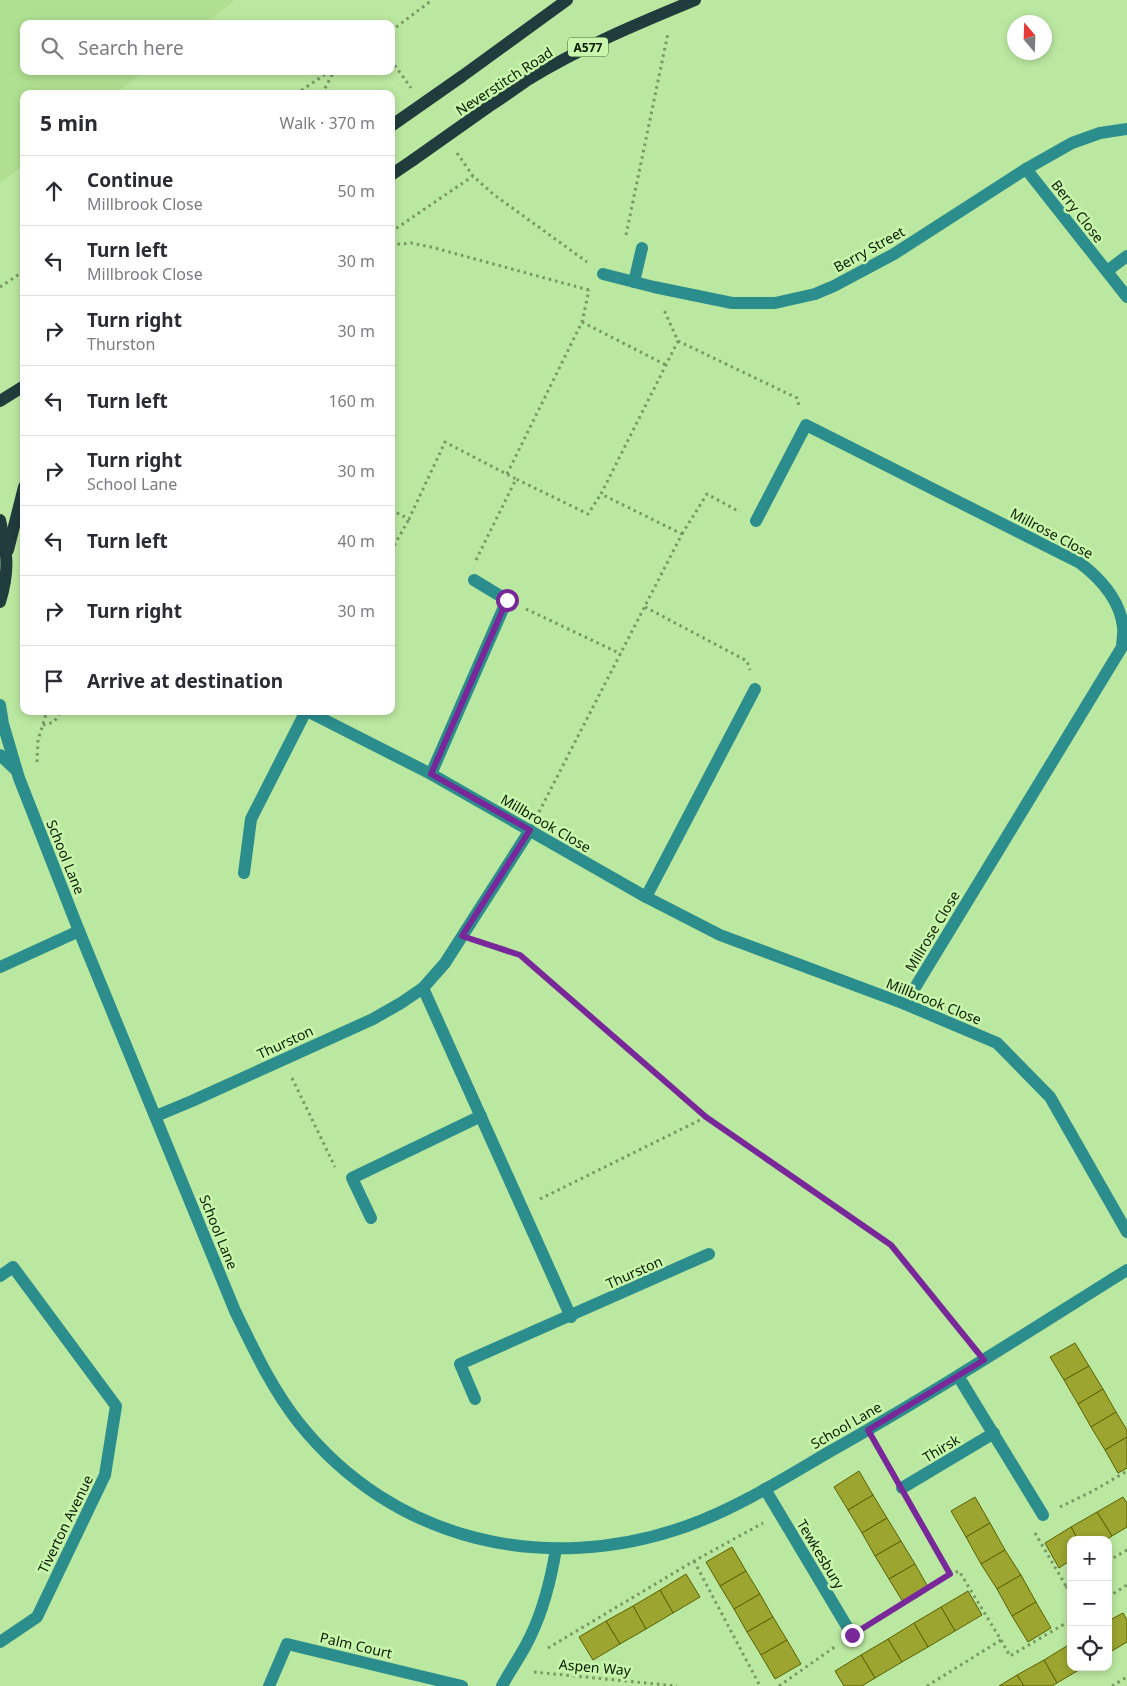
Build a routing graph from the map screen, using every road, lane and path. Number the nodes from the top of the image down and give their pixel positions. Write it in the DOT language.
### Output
graph roads {
  1 [pos="432,0"];
  2 [pos="567,0"];
  3 [pos="695,0"];
  4 [pos="395,28"];
  5 [pos="667,28"];
  6 [pos="395,66"];
  7 [pos="326,75"];
  8 [pos="330,75"];
  9 [pos="302,90"];
  10 [pos="324,90"];
  11 [pos="413,91"];
  12 [pos="395,123"];
  13 [pos="1127,129"];
  14 [pos="451,145"];
  15 [pos="1026,169"];
  16 [pos="395,172"];
  17 [pos="473,176"];
  18 [pos="395,229"];
  19 [pos="625,240"];
  20 [pos="395,245"];
  21 [pos="642,248"];
  22 [pos="1127,256"];
  23 [pos="1107,271"];
  24 [pos="20,274"];
  25 [pos="603,274"];
  26 [pos="634,282"];
  27 [pos="0,287"];
  28 [pos="654,287"];
  29 [pos="588,290"];
  30 [pos="1127,297"];
  31 [pos="582,322"];
  32 [pos="678,341"];
  33 [pos="666,365"];
  34 [pos="20,388"];
  35 [pos="0,401"];
  36 [pos="806,425"];
  37 [pos="507,474"];
  38 [pos="516,479"];
  39 [pos="601,494"];
  40 [pos="20,504"];
  41 [pos="395,512"];
  42 [pos="408,519"];
  43 [pos="0,520"];
  44 [pos="756,521"];
  45 [pos="682,534"];
  46 [pos="395,543"];
  47 [pos="8,553"];
  48 [pos="474,580"];
  49 [pos="507,600"];
  50 [pos="0,602"];
  51 [pos="645,607"];
  52 [pos="621,654"];
  53 [pos="755,689"];
  54 [pos="0,705"];
  55 [pos="46,715"];
  56 [pos="59,715"];
  57 [pos="305,715"];
  58 [pos="315,715"];
  59 [pos="42,726"];
  60 [pos="0,755"];
  61 [pos="40,769"];
  62 [pos="16,770"];
  63 [pos="431,774"];
  64 [pos="530,830"];
  65 [pos="244,873"];
  66 [pos="646,897"];
  67 [pos="79,932"];
  68 [pos="462,936"];
  69 [pos="0,967"];
  70 [pos="422,988"];
  71 [pos="906,1004"];
  72 [pos="283,1060"];
  73 [pos="156,1116"];
  74 [pos="481,1116"];
  75 [pos="706,1117"];
  76 [pos="352,1178"];
  77 [pos="522,1208"];
  78 [pos="371,1218"];
  79 [pos="1127,1232"];
  80 [pos="709,1254"];
  81 [pos="1127,1270"];
  82 [pos="0,1276"];
  83 [pos="571,1317"];
  84 [pos="984,1360"];
  85 [pos="958,1376"];
  86 [pos="475,1399"];
  87 [pos="868,1430"];
  88 [pos="994,1434"];
  89 [pos="1127,1471"];
  90 [pos="902,1488"];
  91 [pos="765,1489"];
  92 [pos="779,1513"];
  93 [pos="1043,1515"];
  94 [pos="556,1549"];
  95 [pos="1126,1552"];
  96 [pos="1112,1559"];
  97 [pos="694,1561"];
  98 [pos="950,1574"];
  99 [pos="1127,1585"];
  100 [pos="1066,1586"];
  101 [pos="1112,1594"];
  102 [pos="1067,1622"];
  103 [pos="852,1635"];
  104 [pos="1001,1640"];
  105 [pos="0,1642"];
  106 [pos="544,1650"];
  107 [pos="511,1670"];
  108 [pos="1127,1677"];
  109 [pos="270,1686"];
  110 [pos="462,1686"];
  111 [pos="502,1686"];
  112 [pos="677,1686"];
  113 [pos="760,1686"];
  114 [pos="779,1686"];
  115 [pos="927,1686"];
  116 [pos="1112,1686"];
  1 -- 4 [label="path"];
  2 -- 12 [label="main road, Neverstitch Road, bridge"];
  3 -- 16 [label="main road, Neverstitch Road / A577, bridge"];
  5 -- 19 [label="path"];
  6 -- 11 [label="path"];
  7 -- 9 [label="path"];
  8 -- 10 [label="path"];
  13 -- 15 [label="street, Berry Street"];
  14 -- 17 [label="path"];
  15 -- 23 [label="street, Berry Close"];
  15 -- 28 [label="street, Berry Street"];
  17 -- 18 [label="path"];
  17 -- 25 [label="path"];
  20 -- 29 [label="path"];
  21 -- 26 [label="street"];
  22 -- 23 [label="street"];
  23 -- 30 [label="street, Berry Close"];
  24 -- 27 [label="path"];
  25 -- 26 [label="street, Berry Street"];
  25 -- 29 [label="path"];
  26 -- 28 [label="street, Berry Street"];
  28 -- 32 [label="path"];
  29 -- 31 [label="path"];
  31 -- 33 [label="path"];
  31 -- 37 [label="path"];
  32 -- 33 [label="path"];
  32 -- 36 [label="path"];
  33 -- 39 [label="path"];
  34 -- 35 [label="main road"];
  36 -- 44 [label="street"];
  36 -- 71 [label="street, Millrose Close"];
  37 -- 38 [label="path"];
  37 -- 42 [label="path"];
  38 -- 39 [label="path"];
  38 -- 48 [label="path"];
  39 -- 45 [label="path"];
  40 -- 47 [label="main road"];
  41 -- 42 [label="path"];
  42 -- 46 [label="path"];
  43 -- 47 [label="main road"];
  44 -- 45 [label="path"];
  45 -- 51 [label="path"];
  47 -- 50 [label="main road"];
  48 -- 49 [label="street"];
  49 -- 52 [label="path"];
  49 -- 63 [label="street"];
  51 -- 52 [label="path"];
  51 -- 53 [label="path"];
  52 -- 64 [label="path"];
  53 -- 66 [label="street"];
  54 -- 62 [label="street, School Lane"];
  55 -- 59 [label="path"];
  56 -- 59 [label="path"];
  57 -- 65 [label="street, Millbrook Close"];
  58 -- 63 [label="street, Millbrook Close"];
  59 -- 61 [label="path"];
  60 -- 62 [label="street, School Lane"];
  62 -- 67 [label="street, School Lane"];
  63 -- 64 [label="street, Millbrook Close"];
  64 -- 66 [label="street, Millbrook Close"];
  64 -- 68 [label="street, Thurston"];
  66 -- 71 [label="street, Millbrook Close"];
  67 -- 69 [label="street"];
  67 -- 73 [label="street, School Lane"];
  68 -- 70 [label="street, Thurston"];
  68 -- 75 [label="path"];
  70 -- 72 [label="street, Thurston"];
  70 -- 74 [label="street"];
  71 -- 79 [label="street, Millbrook Close"];
  72 -- 73 [label="street, Thurston"];
  72 -- 76 [label="path"];
  73 -- 94 [label="street, School Lane"];
  74 -- 76 [label="street"];
  74 -- 77 [label="street"];
  75 -- 77 [label="path"];
  75 -- 84 [label="path"];
  76 -- 78 [label="street"];
  77 -- 83 [label="street"];
  80 -- 83 [label="street, Thurston"];
  81 -- 84 [label="street, School Lane"];
  82 -- 105 [label="street, Tiverton Avenue"];
  83 -- 86 [label="street, Thurston"];
  84 -- 85 [label="street, School Lane"];
  85 -- 87 [label="street, School Lane"];
  85 -- 88 [label="street"];
  87 -- 90 [label="path"];
  87 -- 91 [label="street, School Lane"];
  88 -- 90 [label="street, Thirsk"];
  88 -- 93 [label="street"];
  89 -- 93 [label="path"];
  90 -- 98 [label="path"];
  91 -- 92 [label="street, Tewkesbury"];
  91 -- 94 [label="street, School Lane"];
  92 -- 97 [label="path"];
  92 -- 103 [label="street, Tewkesbury"];
  93 -- 100 [label="path"];
  94 -- 107 [label="street"];
  95 -- 96 [label="path"];
  97 -- 106 [label="path"];
  97 -- 113 [label="path"];
  98 -- 103 [label="path"];
  98 -- 104 [label="path"];
  99 -- 101 [label="path"];
  102 -- 104 [label="path"];
  103 -- 114 [label="path"];
  104 -- 115 [label="path"];
  107 -- 111 [label="street"];
  107 -- 112 [label="path, Aspen Way"];
  108 -- 116 [label="path"];
  109 -- 110 [label="street, Palm Court"];
}
